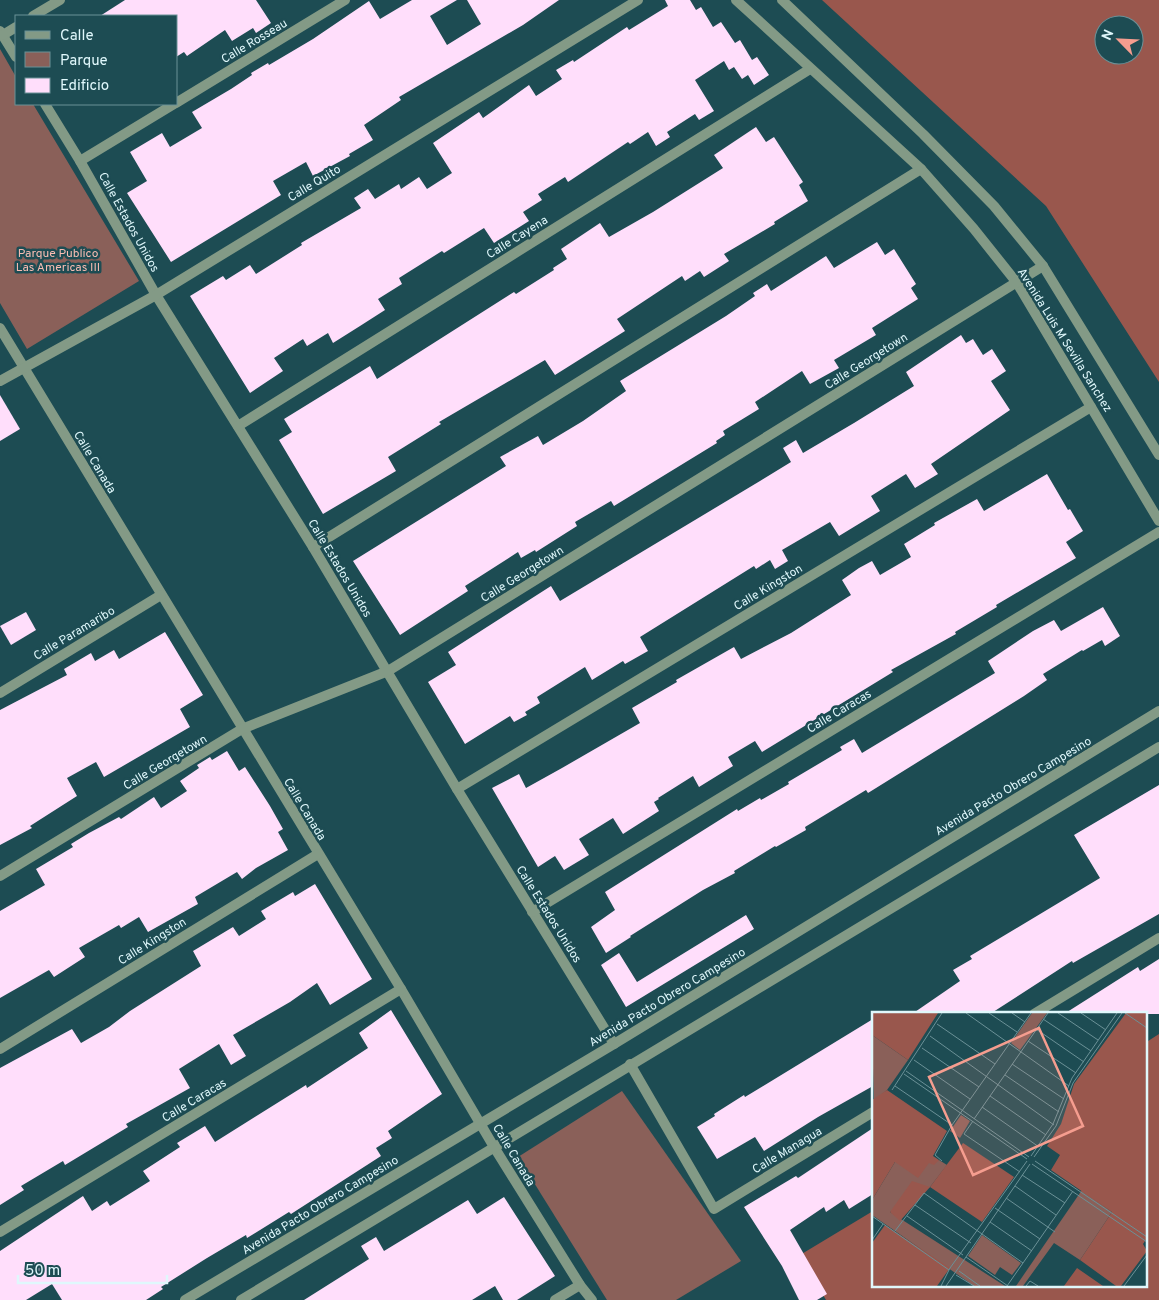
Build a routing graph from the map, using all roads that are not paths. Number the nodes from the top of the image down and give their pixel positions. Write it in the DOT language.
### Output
graph roads {
  1 [pos="60,0"];
  2 [pos="345,0"];
  3 [pos="638,0"];
  4 [pos="736,0"];
  5 [pos="782,0"];
  6 [pos="35,15"];
  7 [pos="15,27"];
  8 [pos="1,33"];
  9 [pos="15,55"];
  10 [pos="810,69"];
  11 [pos="178,101"];
  12 [pos="46,105"];
  13 [pos="172,105"];
  14 [pos="80,161"];
  15 [pos="921,169"];
  16 [pos="1043,266"];
  17 [pos="1017,283"];
  18 [pos="156,294"];
  19 [pos="0,328"];
  20 [pos="23,368"];
  21 [pos="0,381"];
  22 [pos="1091,407"];
  23 [pos="238,426"];
  24 [pos="1159,455"];
  25 [pos="1159,521"];
  26 [pos="1159,532"];
  27 [pos="313,547"];
  28 [pos="161,595"];
  29 [pos="388,671"];
  30 [pos="0,693"];
  31 [pos="1159,711"];
  32 [pos="242,730"];
  33 [pos="1159,747"];
  34 [pos="457,789"];
  35 [pos="318,854"];
  36 [pos="0,876"];
  37 [pos="532,912"];
  38 [pos="1159,938"];
  39 [pos="401,989"];
  40 [pos="1037,1012"];
  41 [pos="614,1044"];
  42 [pos="0,1048"];
  43 [pos="630,1064"];
  44 [pos="872,1113"];
  45 [pos="481,1122"];
  46 [pos="494,1147"];
  47 [pos="0,1232"];
  48 [pos="580,1285"];
  49 [pos="185,1300"];
  50 [pos="241,1300"];
  51 [pos="554,1300"];
  52 [pos="592,1300"];
  1 -- 6 [label="street"];
  2 -- 11 [label="street, Calle Rosseau"];
  3 -- 18 [label="street, Calle Quito"];
  4 -- 10 [label="street, Avenida Luis M Sevilla Sanchez"];
  5 -- 16 [label="street, Avenida Luis M Sevilla Sanchez"];
  7 -- 8 [label="street"];
  8 -- 9 [label="street"];
  10 -- 15 [label="street, Avenida Luis M Sevilla Sanchez"];
  10 -- 23 [label="street, Calle Cayena"];
  12 -- 14 [label="street, Calle Estados Unidos"];
  13 -- 14 [label="street, Calle Rosseau"];
  14 -- 18 [label="street, Calle Estados Unidos"];
  15 -- 17 [label="street, Avenida Luis M Sevilla Sanchez"];
  15 -- 27 [label="street"];
  16 -- 17 [label="street, Calle Georgetown"];
  16 -- 24 [label="street, Avenida Luis M Sevilla Sanchez"];
  17 -- 22 [label="street, Avenida Luis M Sevilla Sanchez"];
  17 -- 29 [label="street, Calle Georgetown"];
  18 -- 20 [label="street, Calle Quito"];
  18 -- 23 [label="street, Calle Estados Unidos"];
  19 -- 20 [label="street, Calle Canada"];
  20 -- 21 [label="street, Calle Quito"];
  20 -- 28 [label="street, Calle Canada"];
  22 -- 25 [label="street, Avenida Luis M Sevilla Sanchez"];
  22 -- 34 [label="street, Calle Kingston"];
  23 -- 27 [label="street, Calle Estados Unidos"];
  26 -- 37 [label="street, Calle Caracas"];
  27 -- 29 [label="street, Calle Estados Unidos"];
  28 -- 30 [label="street, Calle Paramaribo"];
  28 -- 32 [label="street, Calle Canada"];
  29 -- 32 [label="street, Calle Georgetown"];
  29 -- 34 [label="street, Calle Estados Unidos"];
  31 -- 41 [label="street, Avenida Pacto Obrero Campesino"];
  32 -- 35 [label="street, Calle Canada"];
  32 -- 36 [label="street, Calle Georgetown"];
  33 -- 43 [label="street"];
  34 -- 37 [label="street, Calle Estados Unidos"];
  35 -- 39 [label="street, Calle Canada"];
  35 -- 42 [label="street, Calle Kingston"];
  37 -- 41 [label="street, Calle Estados Unidos"];
  38 -- 40 [label="street"];
  39 -- 45 [label="street, Calle Canada"];
  39 -- 47 [label="street, Calle Caracas"];
  41 -- 45 [label="street, Avenida Pacto Obrero Campesino"];
  43 -- 44 [label="street, Calle Managua"];
  43 -- 46 [label="street"];
  45 -- 46 [label="street, Calle Canada"];
  45 -- 49 [label="street, Avenida Pacto Obrero Campesino"];
  46 -- 48 [label="street, Calle Canada"];
  46 -- 50 [label="street"];
  48 -- 51 [label="street"];
  48 -- 52 [label="street, Calle Canada"];
}
